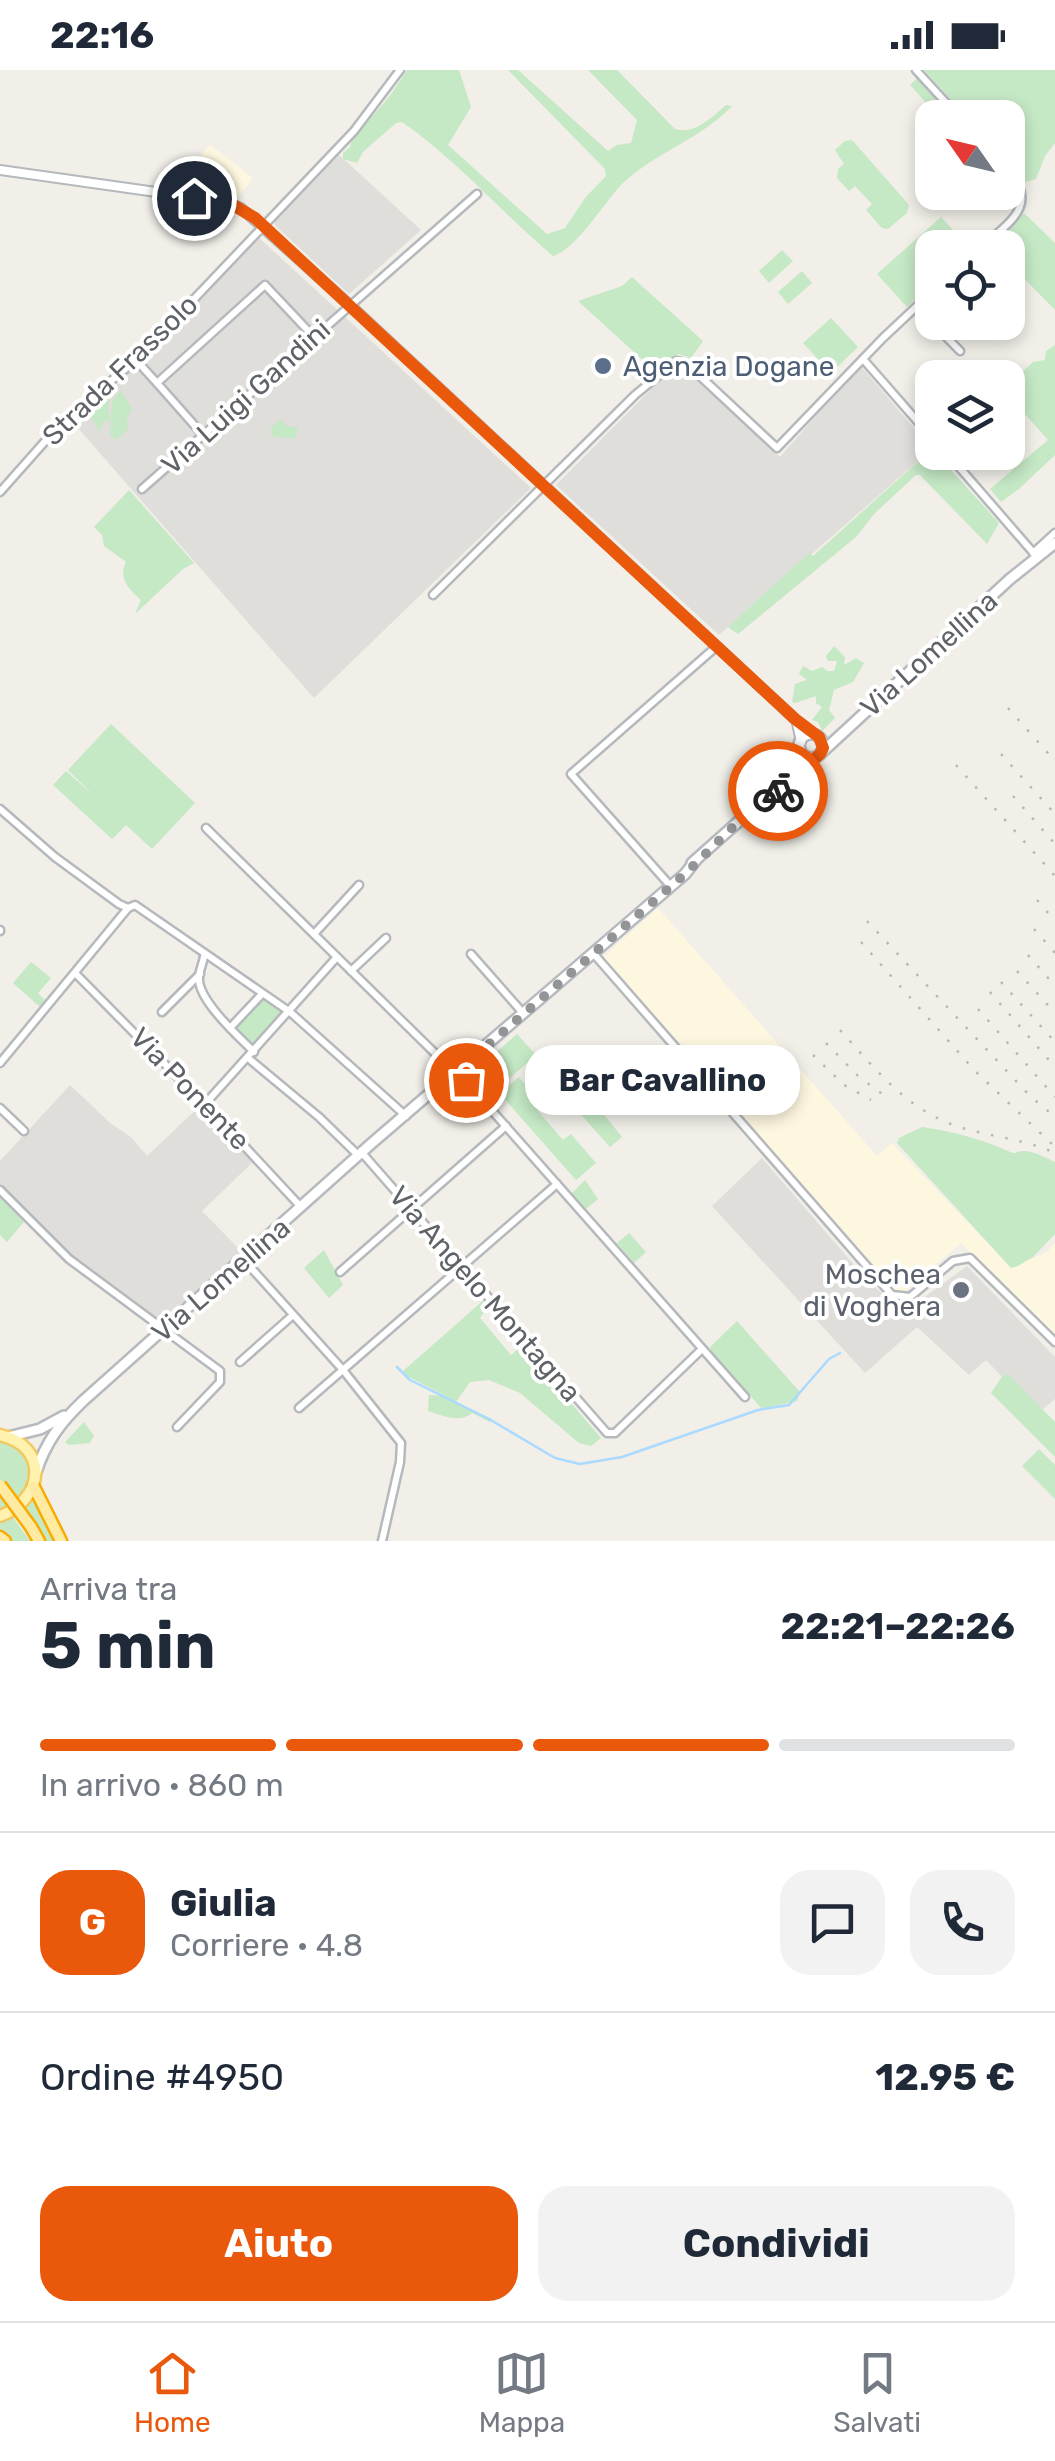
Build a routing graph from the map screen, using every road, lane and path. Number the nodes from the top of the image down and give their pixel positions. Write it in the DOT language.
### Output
graph roads {
  1 [pos="400,70"];
  2 [pos="916,70"];
  3 [pos="944,100"];
  4 [pos="0,170"];
  5 [pos="478,194"];
  6 [pos="1020,210"];
  7 [pos="262,225"];
  8 [pos="1000,230"];
  9 [pos="350,305"];
  10 [pos="915,309"];
  11 [pos="314,336"];
  12 [pos="949,340"];
  13 [pos="960,351"];
  14 [pos="863,359"];
  15 [pos="136,360"];
  16 [pos="157,383"];
  17 [pos="915,419"];
  18 [pos="203,434"];
  19 [pos="961,470"];
  20 [pos="544,486"];
  21 [pos="142,489"];
  22 [pos="0,492"];
  23 [pos="1055,533"];
  24 [pos="1055,543"];
  25 [pos="1035,556"];
  26 [pos="434,596"];
  27 [pos="717,646"];
  28 [pos="795,719"];
  29 [pos="848,725"];
  30 [pos="818,737"];
  31 [pos="801,745"];
  32 [pos="817,756"];
  33 [pos="761,803"];
  34 [pos="0,809"];
  35 [pos="206,828"];
  36 [pos="696,860"];
  37 [pos="667,882"];
  38 [pos="360,884"];
  39 [pos="646,904"];
  40 [pos="128,908"];
  41 [pos="314,934"];
  42 [pos="386,938"];
  43 [pos="592,952"];
  44 [pos="471,954"];
  45 [pos="204,955"];
  46 [pos="337,957"];
  47 [pos="351,970"];
  48 [pos="74,973"];
  49 [pos="200,974"];
  50 [pos="262,994"];
  51 [pos="162,1012"];
  52 [pos="290,1012"];
  53 [pos="523,1013"];
  54 [pos="230,1028"];
  55 [pos="251,1055"];
  56 [pos="0,1063"];
  57 [pos="456,1072"];
  58 [pos="204,1104"];
  59 [pos="0,1108"];
  60 [pos="406,1116"];
  61 [pos="506,1126"];
  62 [pos="24,1131"];
  63 [pos="362,1155"];
  64 [pos="558,1184"];
  65 [pos="0,1190"];
  66 [pos="302,1208"];
  67 [pos="411,1210"];
  68 [pos="244,1260"];
  69 [pos="462,1267"];
  70 [pos="340,1272"];
  71 [pos="293,1315"];
  72 [pos="166,1328"];
  73 [pos="1055,1342"];
  74 [pos="702,1348"];
  75 [pos="240,1362"];
  76 [pos="342,1370"];
  77 [pos="745,1397"];
  78 [pos="78,1406"];
  79 [pos="299,1408"];
  80 [pos="178,1427"];
  81 [pos="4,1436"];
  82 [pos="36,1472"];
  83 [pos="0,1486"];
  84 [pos="34,1487"];
  85 [pos="0,1516"];
  86 [pos="39,1541"];
  87 [pos="60,1541"];
  88 [pos="382,1541"];
  1 -- 7 [label="street, Strada Frassolo"];
  2 -- 3 [label="street"];
  4 -- 7 [label="street"];
  5 -- 9 [label="street, Via Luigi Gandini"];
  6 -- 8 [label="street"];
  7 -- 9 [label="street"];
  7 -- 15 [label="street, Strada Frassolo"];
  9 -- 11 [label="street, Via Luigi Gandini"];
  9 -- 20 [label="street"];
  10 -- 14 [label="street"];
  11 -- 16 [label="street"];
  11 -- 18 [label="street, Via Luigi Gandini"];
  12 -- 13 [label="street"];
  14 -- 17 [label="street"];
  14 -- 20 [label="street"];
  15 -- 16 [label="street"];
  15 -- 22 [label="street, Strada Frassolo"];
  16 -- 18 [label="street"];
  18 -- 21 [label="street, Via Luigi Gandini"];
  19 -- 25 [label="street"];
  20 -- 26 [label="street"];
  20 -- 27 [label="street"];
  23 -- 25 [label="street, Via Lomellina"];
  24 -- 25 [label="main road, Via Lomellina"];
  25 -- 29 [label="main road, Via Lomellina"];
  27 -- 28 [label="street"];
  27 -- 37 [label="street"];
  28 -- 30 [label="street"];
  28 -- 31 [label="street"];
  29 -- 30 [label="main road, Via Lomellina"];
  29 -- 32 [label="main road, Via Lomellina"];
  30 -- 31 [label="main road, Via Lomellina"];
  30 -- 32 [label="main road"];
  31 -- 32 [label="main road"];
  31 -- 33 [label="main road, Via Lomellina"];
  32 -- 33 [label="main road, Via Lomellina"];
  33 -- 36 [label="main road, Via Lomellina"];
  34 -- 40 [label="street"];
  35 -- 41 [label="street"];
  36 -- 37 [label="main road, Via Lomellina"];
  36 -- 39 [label="main road, Via Lomellina"];
  37 -- 39 [label="main road, Via Lomellina"];
  38 -- 41 [label="street"];
  39 -- 43 [label="main road, Via Lomellina"];
  40 -- 45 [label="street"];
  40 -- 48 [label="street"];
  41 -- 46 [label="street"];
  42 -- 47 [label="street"];
  43 -- 53 [label="main road, Via Lomellina"];
  43 -- 73 [label="street"];
  44 -- 53 [label="street"];
  45 -- 49 [label="street"];
  45 -- 50 [label="street"];
  46 -- 47 [label="street"];
  46 -- 52 [label="street"];
  47 -- 57 [label="street"];
  48 -- 56 [label="street"];
  48 -- 58 [label="street, Via Ponente"];
  49 -- 51 [label="street"];
  49 -- 54 [label="street, Via Angelo Montagna"];
  50 -- 52 [label="street"];
  50 -- 54 [label="street"];
  52 -- 55 [label="street"];
  52 -- 60 [label="street"];
  53 -- 57 [label="main road, Via Lomellina"];
  54 -- 55 [label="street, Via Angelo Montagna"];
  55 -- 58 [label="street"];
  55 -- 63 [label="street, Via Angelo Montagna"];
  57 -- 60 [label="main road, Via Lomellina"];
  57 -- 61 [label="street"];
  58 -- 66 [label="street, Via Ponente"];
  59 -- 62 [label="street"];
  60 -- 63 [label="main road, Via Lomellina"];
  61 -- 64 [label="street"];
  61 -- 67 [label="street"];
  63 -- 66 [label="main road, Via Lomellina"];
  63 -- 67 [label="street, Via Angelo Montagna"];
  64 -- 69 [label="street"];
  64 -- 74 [label="street"];
  65 -- 72 [label="street"];
  66 -- 68 [label="main road, Via Lomellina"];
  67 -- 69 [label="street, Via Angelo Montagna"];
  67 -- 70 [label="street"];
  68 -- 71 [label="street"];
  68 -- 72 [label="main road, Via Lomellina"];
  69 -- 74 [label="street, Via Angelo Montagna"];
  69 -- 76 [label="street"];
  71 -- 75 [label="street"];
  71 -- 76 [label="street"];
  72 -- 78 [label="main road, Via Lomellina"];
  72 -- 80 [label="street"];
  74 -- 77 [label="street"];
  76 -- 79 [label="street"];
  76 -- 88 [label="street"];
  78 -- 81 [label="main road"];
  78 -- 82 [label="main road"];
  81 -- 82 [label="main road"];
  82 -- 84 [label="main road"];
  83 -- 86 [label="highway, bridge"];
  84 -- 85 [label="main road"];
  84 -- 87 [label="highway"];
}
